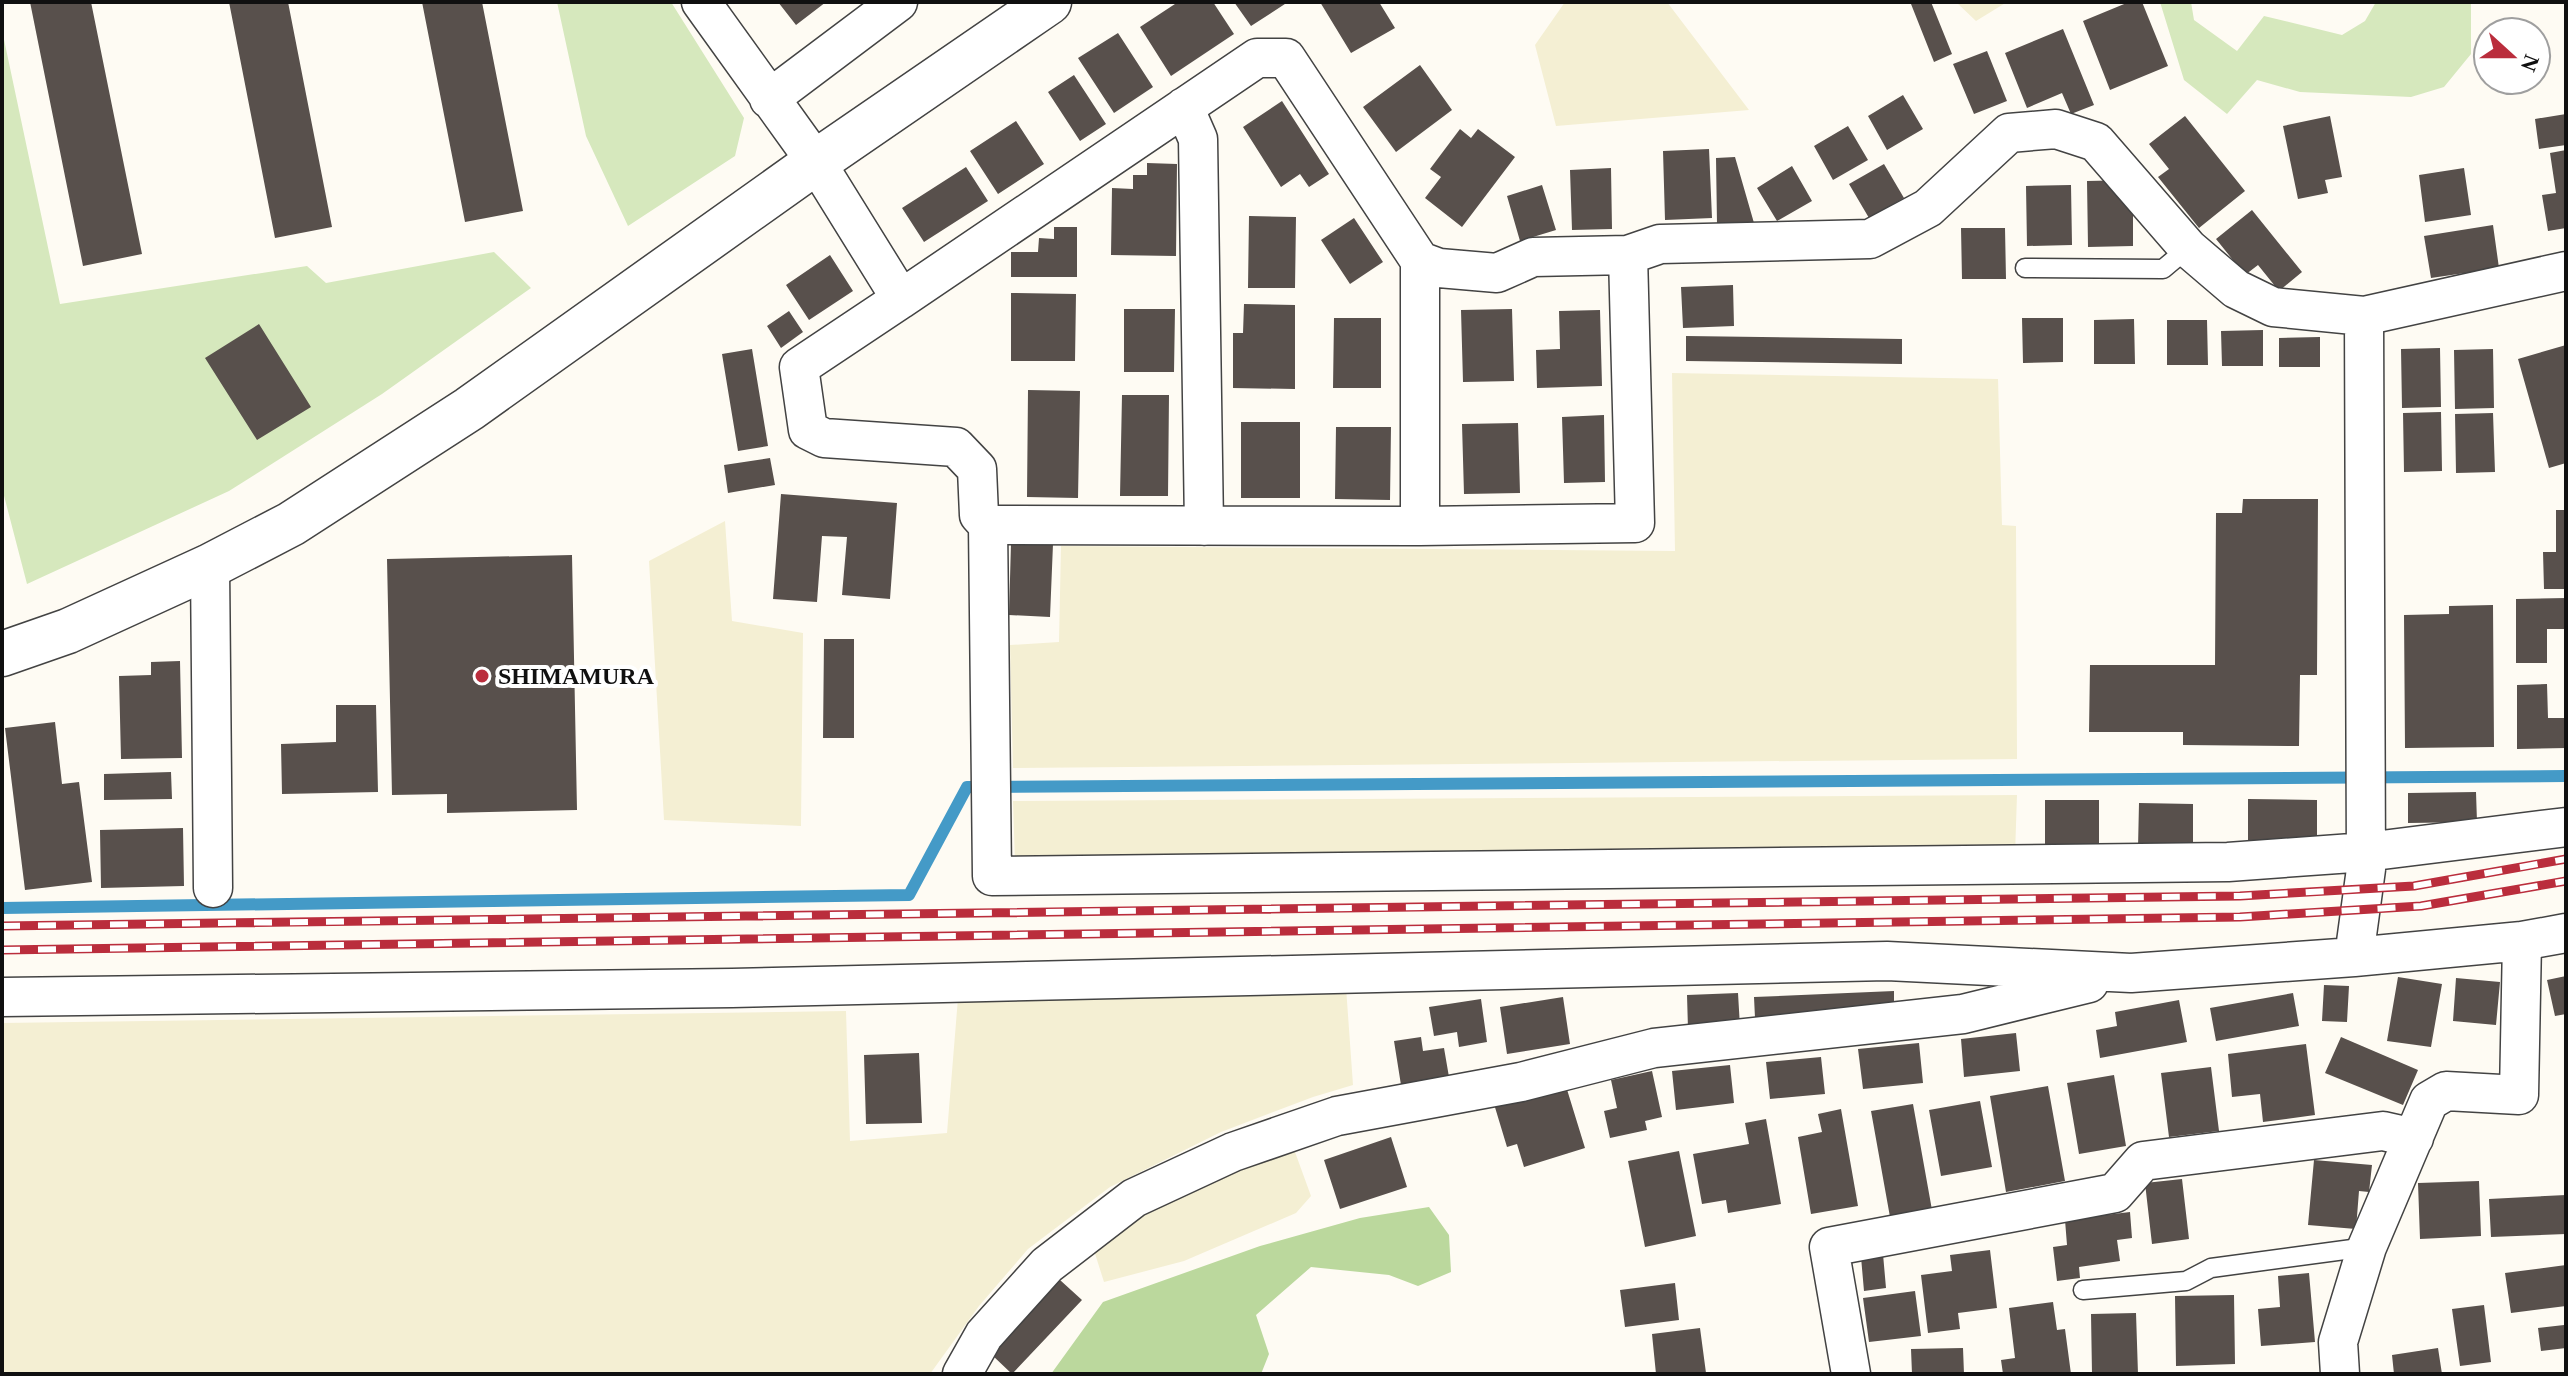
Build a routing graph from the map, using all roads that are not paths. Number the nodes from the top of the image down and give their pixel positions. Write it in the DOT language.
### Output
graph roads {
  1 [pos="701,2"];
  2 [pos="898,2"];
  3 [pos="1049,2"];
  4 [pos="769,99"];
  5 [pos="1184,107"];
  6 [pos="816,162"];
  7 [pos="2188,248"];
  8 [pos="1628,255"];
  9 [pos="1420,261"];
  10 [pos="2025,268"];
  11 [pos="2566,271"];
  12 [pos="901,299"];
  13 [pos="2364,316"];
  14 [pos="988,525"];
  15 [pos="1204,526"];
  16 [pos="1420,526"];
  17 [pos="210,566"];
  18 [pos="2,654"];
  19 [pos="2566,827"];
  20 [pos="2366,852"];
  21 [pos="213,888"];
  22 [pos="2566,933"];
  23 [pos="2522,941"];
  24 [pos="2354,957"];
  25 [pos="2131,973"];
  26 [pos="2,997"];
  27 [pos="2414,1138"];
  28 [pos="2367,1247"];
  29 [pos="2083,1290"];
  30 [pos="962,1374"];
  31 [pos="1851,1374"];
  32 [pos="2340,1374"];
  1 -- 4 [label="street"];
  2 -- 4 [label="street"];
  3 -- 6 [label="street"];
  4 -- 6 [label="street"];
  5 -- 9 [label="street"];
  5 -- 12 [label="street"];
  5 -- 15 [label="street"];
  6 -- 12 [label="street"];
  6 -- 17 [label="street"];
  7 -- 8 [label="street"];
  7 -- 10 [label="lane"];
  7 -- 13 [label="street"];
  8 -- 9 [label="street"];
  8 -- 16 [label="street"];
  9 -- 16 [label="street"];
  11 -- 13 [label="street"];
  12 -- 14 [label="street"];
  13 -- 20 [label="street"];
  14 -- 15 [label="street"];
  14 -- 20 [label="street"];
  15 -- 16 [label="street"];
  17 -- 18 [label="street"];
  17 -- 21 [label="street"];
  19 -- 20 [label="street"];
  20 -- 24 [label="street"];
  22 -- 23 [label="street"];
  23 -- 24 [label="street"];
  23 -- 27 [label="street"];
  24 -- 25 [label="street"];
  25 -- 26 [label="street"];
  25 -- 30 [label="street"];
  27 -- 28 [label="street"];
  27 -- 31 [label="street"];
  28 -- 29 [label="lane"];
  28 -- 32 [label="street"];
}
